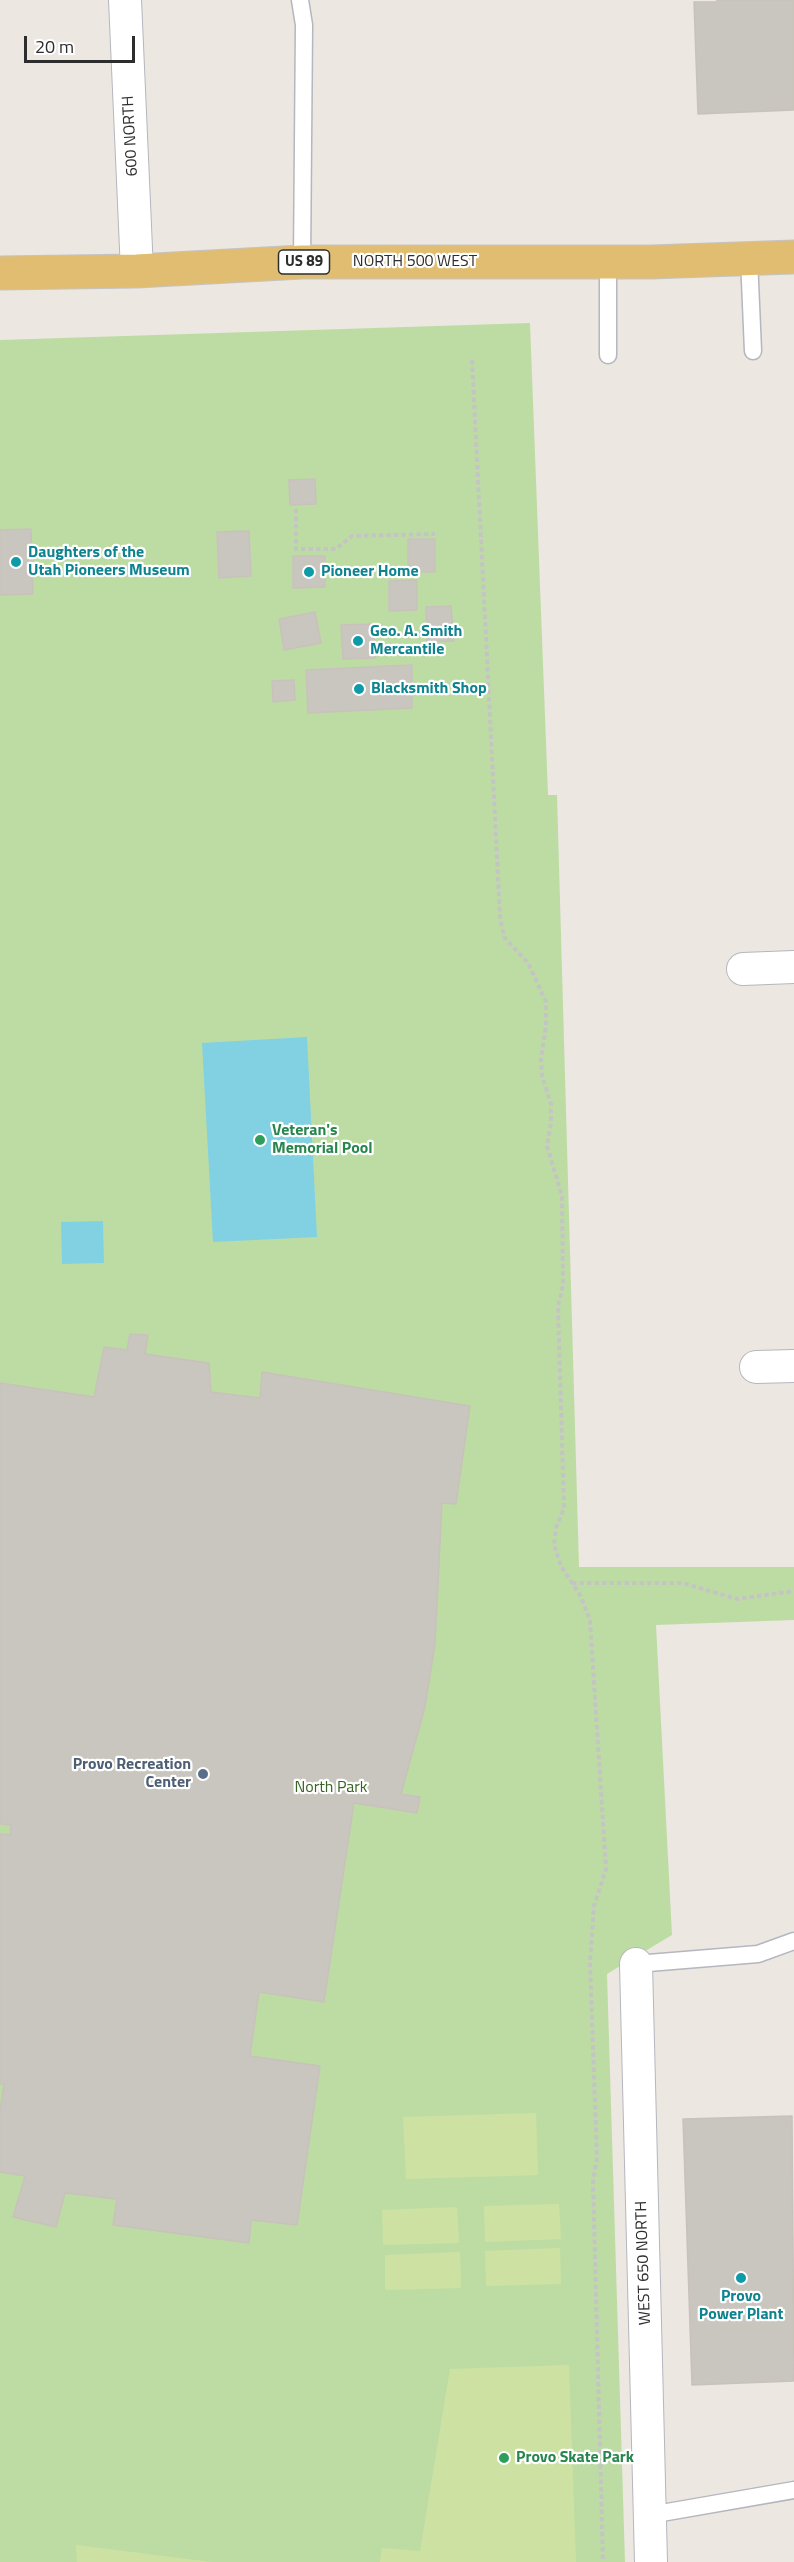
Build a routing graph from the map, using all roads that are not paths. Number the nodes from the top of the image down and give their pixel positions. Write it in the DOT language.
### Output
graph roads {
  1 [pos="125,0"];
  2 [pos="300,0"];
  3 [pos="794,257"];
  4 [pos="749,258"];
  5 [pos="302,262"];
  6 [pos="608,262"];
  7 [pos="137,271"];
  8 [pos="0,273"];
  9 [pos="753,351"];
  10 [pos="608,355"];
  11 [pos="794,968"];
  12 [pos="743,969"];
  13 [pos="794,1366"];
  14 [pos="756,1367"];
  15 [pos="794,1941"];
  16 [pos="636,1964"];
  17 [pos="794,2490"];
  18 [pos="650,2515"];
  19 [pos="651,2562"];
  1 -- 7 [label="street, 600 NORTH"];
  2 -- 5 [label="lane"];
  3 -- 4 [label="main road, NORTH 500 WEST / US 89"];
  4 -- 6 [label="main road, NORTH 500 WEST / US 89"];
  4 -- 9 [label="lane"];
  5 -- 6 [label="main road, NORTH 500 WEST / US 89"];
  5 -- 7 [label="main road, NORTH 500 WEST / US 89"];
  6 -- 10 [label="lane"];
  7 -- 8 [label="main road, NORTH 500 WEST / US 89"];
  11 -- 12 [label="street"];
  13 -- 14 [label="street"];
  15 -- 16 [label="lane"];
  16 -- 18 [label="street, WEST 650 NORTH"];
  17 -- 18 [label="lane"];
  18 -- 19 [label="street, WEST 650 NORTH"];
}
